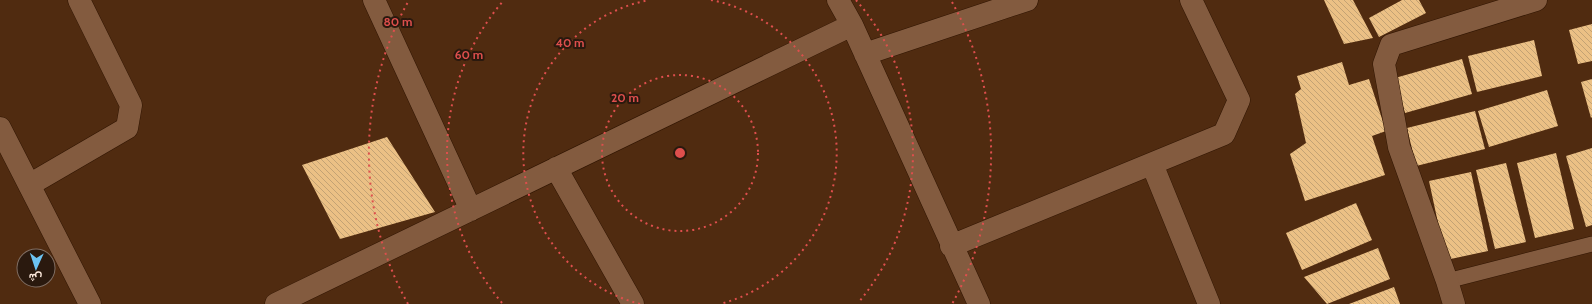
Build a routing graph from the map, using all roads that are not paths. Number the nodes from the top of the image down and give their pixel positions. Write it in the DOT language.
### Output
graph roads {
  1 [pos="79,0"];
  2 [pos="374,0"];
  3 [pos="838,0"];
  4 [pos="1027,0"];
  5 [pos="1191,0"];
  6 [pos="1536,0"];
  7 [pos="852,25"];
  8 [pos="865,54"];
  9 [pos="0,128"];
  10 [pos="8,164"];
  11 [pos="1152,164"];
  12 [pos="556,168"];
  13 [pos="29,185"];
  14 [pos="471,210"];
  15 [pos="1592,244"];
  16 [pos="951,246"];
  17 [pos="1447,281"];
  18 [pos="90,304"];
  19 [pos="276,304"];
  20 [pos="633,304"];
  21 [pos="979,304"];
  22 [pos="1209,304"];
  23 [pos="1454,304"];
  1 -- 13 [label="street"];
  2 -- 14 [label="street"];
  3 -- 7 [label="street"];
  4 -- 8 [label="street"];
  5 -- 11 [label="street"];
  6 -- 17 [label="street"];
  7 -- 8 [label="street"];
  7 -- 12 [label="street"];
  8 -- 16 [label="street"];
  9 -- 10 [label="street"];
  10 -- 13 [label="street"];
  11 -- 16 [label="street"];
  11 -- 22 [label="street"];
  12 -- 14 [label="street"];
  12 -- 20 [label="street"];
  13 -- 18 [label="street"];
  14 -- 19 [label="street"];
  15 -- 17 [label="lane"];
  16 -- 21 [label="street"];
  17 -- 23 [label="street"];
}
